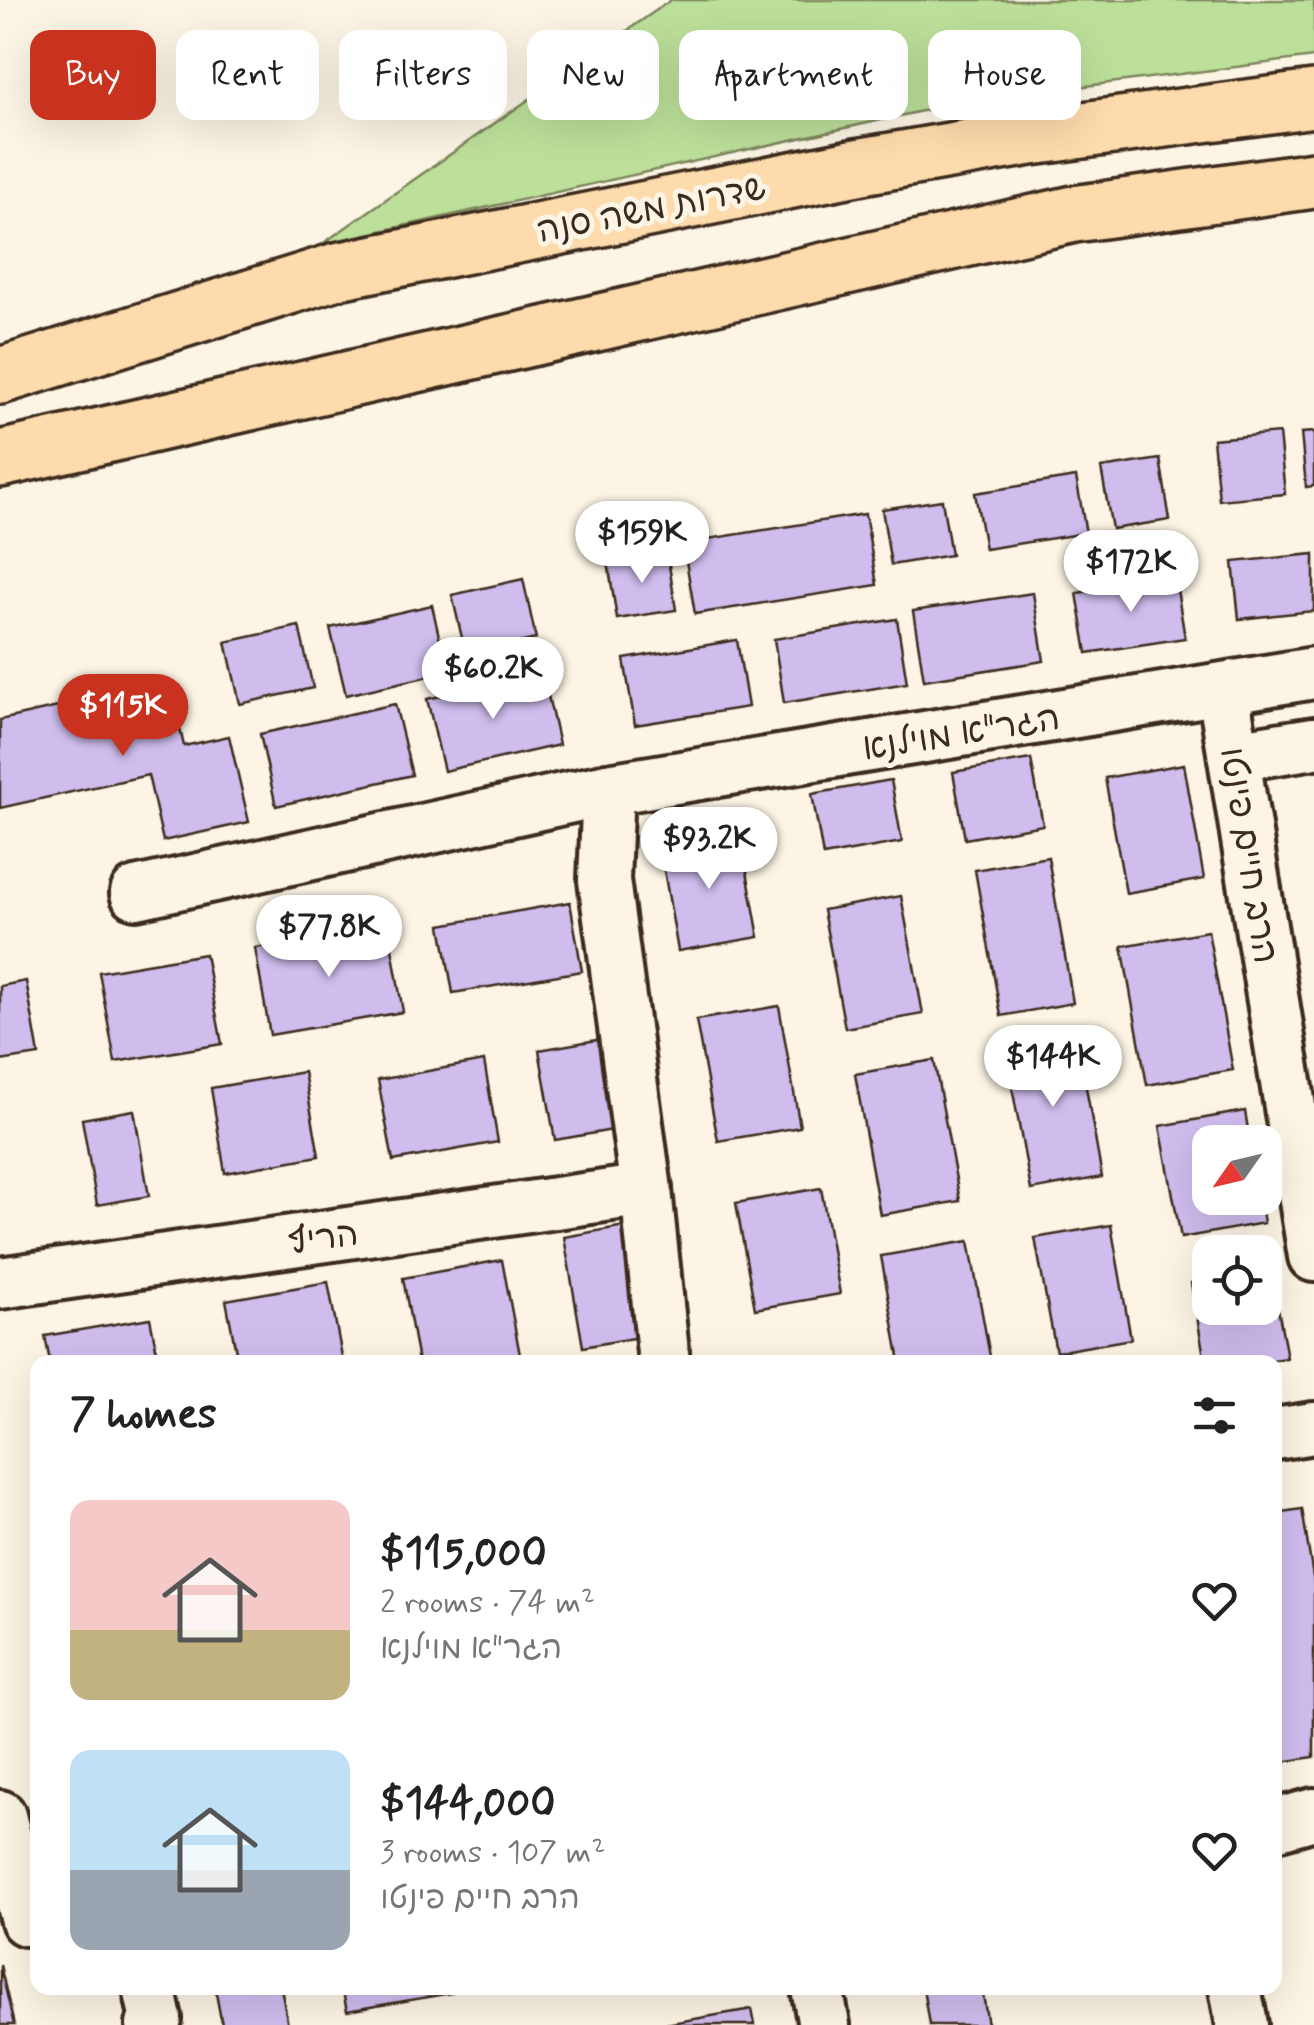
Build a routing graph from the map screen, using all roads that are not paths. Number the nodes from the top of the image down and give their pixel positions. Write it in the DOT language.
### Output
graph roads {
  1 [pos="1314,99"];
  2 [pos="1314,180"];
  3 [pos="0,376"];
  4 [pos="0,459"];
  5 [pos="1314,674"];
  6 [pos="1224,690"];
  7 [pos="1314,743"];
  8 [pos="1234,756"];
  9 [pos="608,789"];
  10 [pos="136,894"];
  11 [pos="646,1190"];
  12 [pos="1314,1256"];
  13 [pos="0,1283"];
  14 [pos="663,1355"];
  15 [pos="1314,1428"];
  16 [pos="1282,1433"];
  17 [pos="1314,1814"];
  18 [pos="0,1816"];
  19 [pos="1282,1823"];
  20 [pos="30,1914"];
  21 [pos="150,1995"];
  22 [pos="818,1995"];
  23 [pos="1236,1995"];
  24 [pos="152,2025"];
  25 [pos="824,2025"];
  26 [pos="1242,2025"];
  1 -- 3 [label="main road, שדרות משה סנה"];
  2 -- 4 [label="main road"];
  5 -- 6 [label="street, הגר\"א מוילנא"];
  6 -- 8 [label="street, הרב חיים פינטו"];
  6 -- 9 [label="street, הגר\"א מוילנא"];
  7 -- 8 [label="street"];
  8 -- 12 [label="street, הרב חיים פינטו"];
  9 -- 10 [label="street, הגר\"א מוילנא"];
  9 -- 11 [label="street"];
  11 -- 13 [label="street, הריף"];
  11 -- 14 [label="street"];
  15 -- 16 [label="street"];
  17 -- 19 [label="street"];
  18 -- 20 [label="street"];
  21 -- 24 [label="street"];
  22 -- 25 [label="street"];
  23 -- 26 [label="street"];
}
